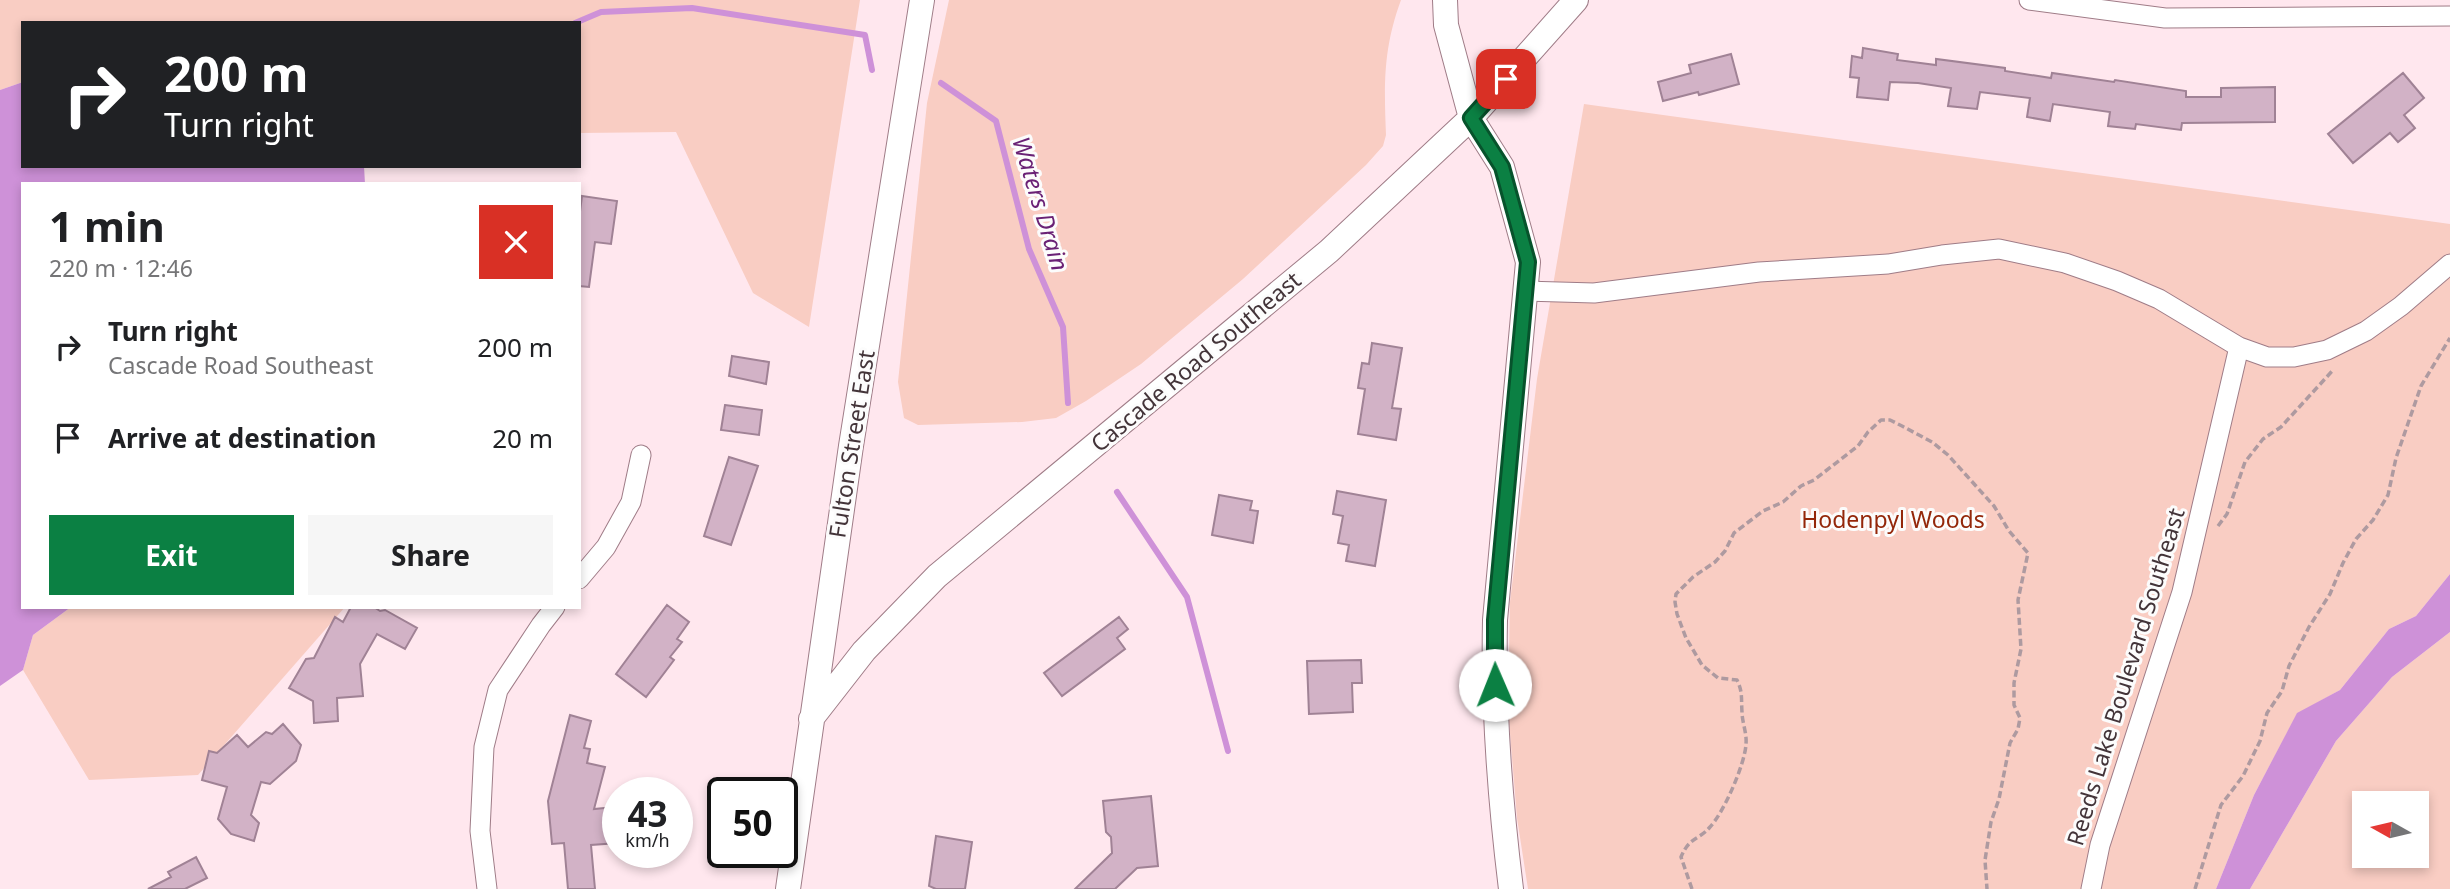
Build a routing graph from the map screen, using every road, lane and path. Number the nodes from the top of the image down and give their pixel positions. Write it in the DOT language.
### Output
graph roads {
  1 [pos="922,0"];
  2 [pos="1445,0"];
  3 [pos="1576,0"];
  4 [pos="2029,0"];
  5 [pos="2450,16"];
  6 [pos="1471,118"];
  7 [pos="2450,264"];
  8 [pos="1524,291"];
  9 [pos="2450,338"];
  10 [pos="2239,347"];
  11 [pos="2343,363"];
  12 [pos="641,454"];
  13 [pos="2216,529"];
  14 [pos="581,577"];
  15 [pos="553,609"];
  16 [pos="811,719"];
  17 [pos="487,889"];
  18 [pos="789,889"];
  19 [pos="1511,889"];
  20 [pos="1692,889"];
  21 [pos="1987,889"];
  22 [pos="2091,889"];
  23 [pos="2195,889"];
  1 -- 16 [label="main road, Fulton Street East"];
  2 -- 6 [label="main road"];
  3 -- 6 [label="main road, Cascade Road Southeast"];
  4 -- 5 [label="street"];
  6 -- 8 [label="main road"];
  6 -- 16 [label="main road, Cascade Road Southeast"];
  7 -- 10 [label="street"];
  8 -- 10 [label="street"];
  8 -- 19 [label="main road"];
  9 -- 23 [label="path"];
  10 -- 22 [label="street, Reeds Lake Boulevard Southeast"];
  11 -- 13 [label="path"];
  12 -- 14 [label="street"];
  15 -- 17 [label="street"];
  16 -- 18 [label="main road, Fulton Street East"];
  20 -- 21 [label="path"];
}
